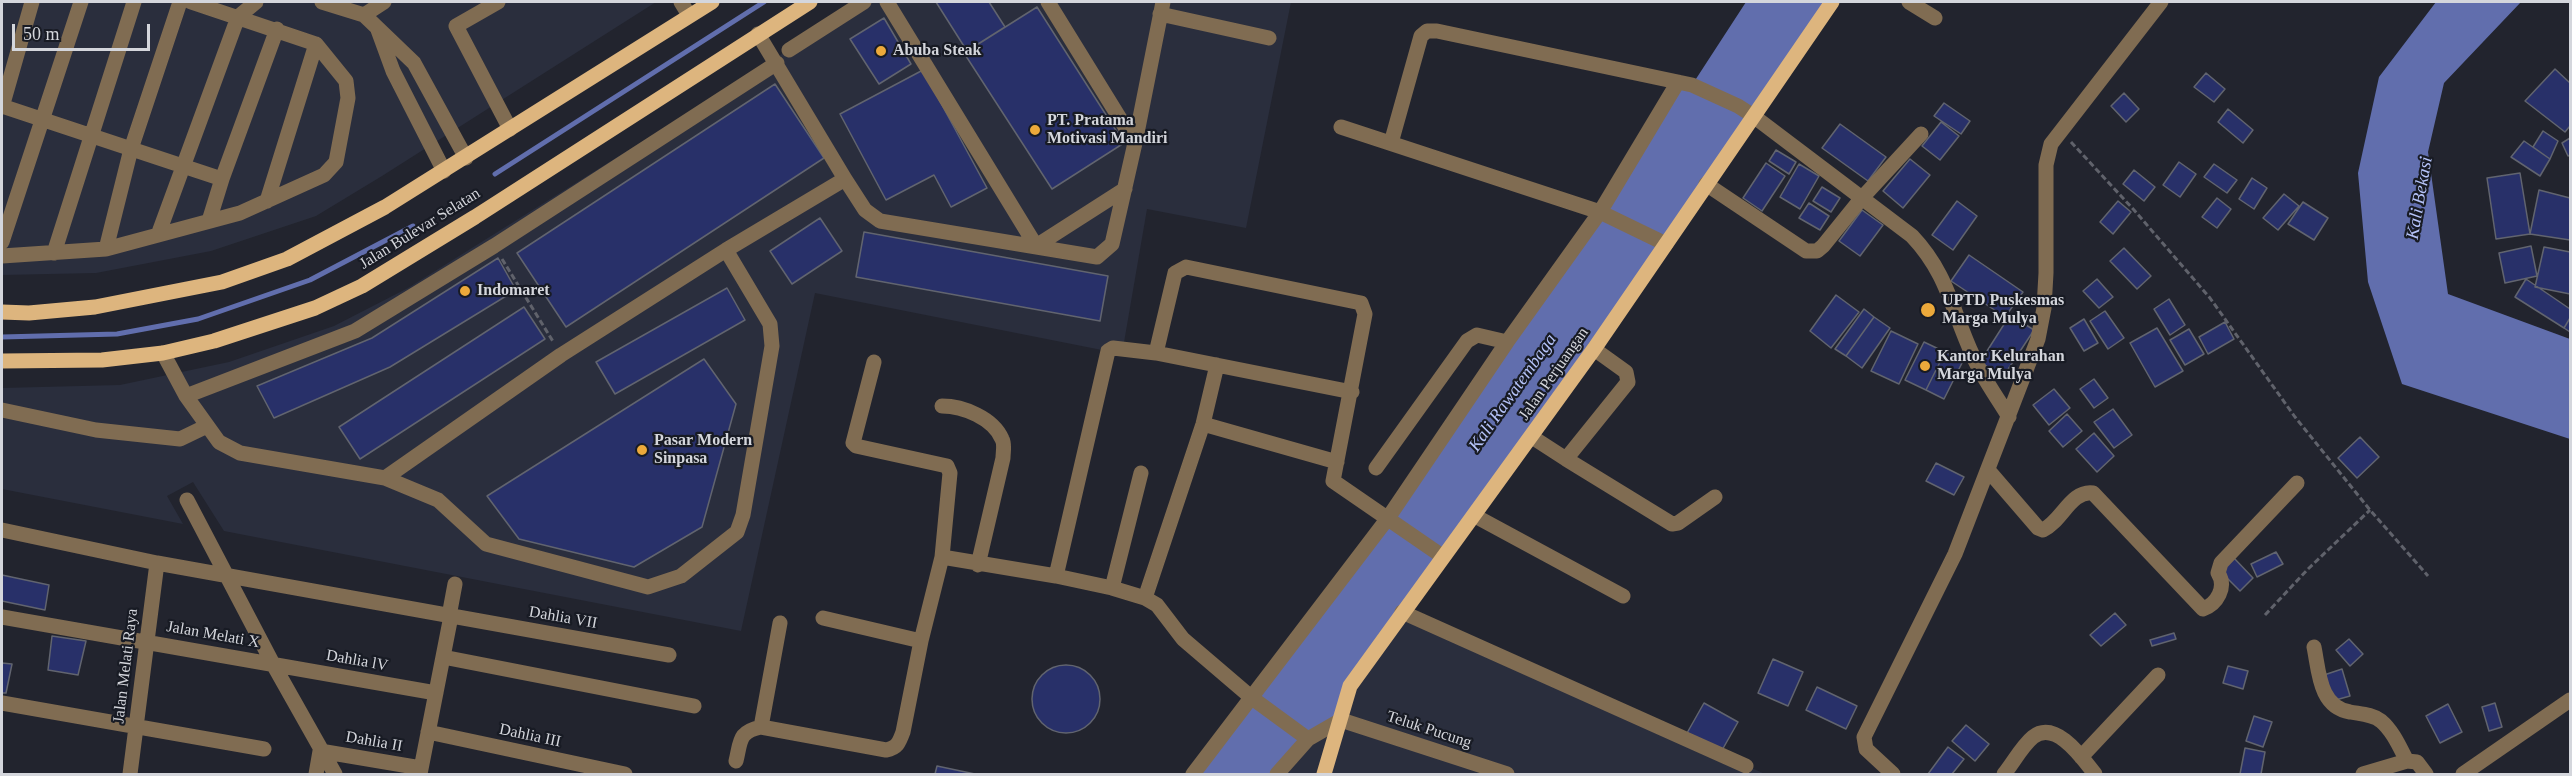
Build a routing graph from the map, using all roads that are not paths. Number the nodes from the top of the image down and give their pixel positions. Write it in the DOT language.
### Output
graph roads {
  1 [pos="32,2"];
  2 [pos="81,2"];
  3 [pos="134,2"];
  4 [pos="180,2"];
  5 [pos="191,2"];
  6 [pos="256,2"];
  7 [pos="322,2"];
  8 [pos="384,2"];
  9 [pos="498,2"];
  10 [pos="681,2"];
  11 [pos="712,2"];
  12 [pos="810,2"];
  13 [pos="864,2"];
  14 [pos="887,2"];
  15 [pos="1048,2"];
  16 [pos="1832,2"];
  17 [pos="1909,2"];
  18 [pos="2161,2"];
  19 [pos="1162,8"];
  20 [pos="364,15"];
  21 [pos="689,15"];
  22 [pos="238,17"];
  23 [pos="1935,18"];
  24 [pos="377,28"];
  25 [pos="277,29"];
  26 [pos="758,34"];
  27 [pos="1269,38"];
  28 [pos="316,44"];
  29 [pos="789,50"];
  30 [pos="777,63"];
  31 [pos="1685,84"];
  32 [pos="2,106"];
  33 [pos="1752,116"];
  34 [pos="43,120"];
  35 [pos="1341,127"];
  36 [pos="510,129"];
  37 [pos="1921,134"];
  38 [pos="90,136"];
  39 [pos="1136,142"];
  40 [pos="1391,143"];
  41 [pos="131,149"];
  42 [pos="466,158"];
  43 [pos="183,166"];
  44 [pos="444,171"];
  45 [pos="845,179"];
  46 [pos="222,180"];
  47 [pos="1706,184"];
  48 [pos="1125,189"];
  49 [pos="1861,199"];
  50 [pos="267,201"];
  51 [pos="1606,215"];
  52 [pos="209,221"];
  53 [pos="158,235"];
  54 [pos="2,242"];
  55 [pos="1666,244"];
  56 [pos="1036,246"];
  57 [pos="106,249"];
  58 [pos="726,250"];
  59 [pos="54,253"];
  60 [pos="2,256"];
  61 [pos="2,312"];
  62 [pos="1507,342"];
  63 [pos="1594,349"];
  64 [pos="163,353"];
  65 [pos="1156,353"];
  66 [pos="2,361"];
  67 [pos="874,362"];
  68 [pos="1217,365"];
  69 [pos="1352,392"];
  70 [pos="186,396"];
  71 [pos="942,406"];
  72 [pos="2,410"];
  73 [pos="2008,417"];
  74 [pos="1203,424"];
  75 [pos="207,426"];
  76 [pos="1532,436"];
  77 [pos="1566,459"];
  78 [pos="1336,462"];
  79 [pos="1376,468"];
  80 [pos="1988,470"];
  81 [pos="1141,473"];
  82 [pos="385,478"];
  83 [pos="2297,483"];
  84 [pos="1715,497"];
  85 [pos="188,500"];
  86 [pos="1475,516"];
  87 [pos="1391,520"];
  88 [pos="2,530"];
  89 [pos="1437,552"];
  90 [pos="942,557"];
  91 [pos="158,563"];
  92 [pos="978,565"];
  93 [pos="227,576"];
  94 [pos="1056,576"];
  95 [pos="455,584"];
  96 [pos="1112,588"];
  97 [pos="1623,596"];
  98 [pos="1146,598"];
  99 [pos="1402,612"];
  100 [pos="450,616"];
  101 [pos="2,617"];
  102 [pos="823,618"];
  103 [pos="780,623"];
  104 [pos="921,641"];
  105 [pos="147,642"];
  106 [pos="2314,647"];
  107 [pos="669,655"];
  108 [pos="443,657"];
  109 [pos="273,664"];
  110 [pos="2158,675"];
  111 [pos="436,693"];
  112 [pos="1252,698"];
  113 [pos="2571,700"];
  114 [pos="2,703"];
  115 [pos="694,706"];
  116 [pos="1341,720"];
  117 [pos="136,727"];
  118 [pos="761,728"];
  119 [pos="428,732"];
  120 [pos="1308,739"];
  121 [pos="264,749"];
  122 [pos="320,751"];
  123 [pos="2081,757"];
  124 [pos="736,761"];
  125 [pos="2407,761"];
  126 [pos="1746,766"];
  127 [pos="421,771"];
  128 [pos="130,774"];
  129 [pos="316,774"];
  130 [pos="335,774"];
  131 [pos="625,774"];
  132 [pos="1193,774"];
  133 [pos="1277,774"];
  134 [pos="1323,774"];
  135 [pos="1506,774"];
  136 [pos="1893,774"];
  137 [pos="2004,774"];
  138 [pos="2096,774"];
  139 [pos="2362,774"];
  140 [pos="2426,774"];
  141 [pos="2463,774"];
  1 -- 32 [label="street"];
  2 -- 34 [label="street"];
  3 -- 38 [label="street"];
  4 -- 41 [label="street"];
  5 -- 22 [label="street"];
  6 -- 22 [label="street"];
  7 -- 20 [label="street"];
  8 -- 20 [label="street"];
  9 -- 36 [label="street"];
  10 -- 21 [label="street"];
  11 -- 21 [label="main road"];
  12 -- 26 [label="main road, Jalan Bulevar Selatan"];
  13 -- 29 [label="street"];
  14 -- 56 [label="street"];
  15 -- 39 [label="street"];
  16 -- 33 [label="main road, Jalan Perjuangan"];
  17 -- 23 [label="street"];
  18 -- 73 [label="street"];
  19 -- 27 [label="street"];
  19 -- 39 [label="street"];
  20 -- 24 [label="street"];
  21 -- 36 [label="main road"];
  22 -- 25 [label="street"];
  22 -- 43 [label="street"];
  24 -- 42 [label="street"];
  24 -- 44 [label="street"];
  25 -- 28 [label="street"];
  25 -- 46 [label="street"];
  26 -- 30 [label="street"];
  26 -- 64 [label="main road, Jalan Bulevar Selatan"];
  28 -- 50 [label="street"];
  28 -- 50 [label="street"];
  30 -- 45 [label="street"];
  30 -- 70 [label="street"];
  31 -- 33 [label="street"];
  31 -- 40 [label="street"];
  31 -- 51 [label="street"];
  32 -- 34 [label="street"];
  33 -- 47 [label="main road, Jalan Perjuangan"];
  33 -- 49 [label="street"];
  34 -- 38 [label="street"];
  34 -- 54 [label="street"];
  35 -- 40 [label="street"];
  36 -- 42 [label="main road"];
  37 -- 49 [label="street"];
  38 -- 41 [label="street"];
  38 -- 59 [label="street"];
  39 -- 48 [label="street"];
  40 -- 51 [label="street"];
  41 -- 43 [label="street"];
  41 -- 57 [label="street"];
  42 -- 44 [label="main road"];
  43 -- 46 [label="street"];
  43 -- 53 [label="street"];
  44 -- 61 [label="main road"];
  45 -- 56 [label="street"];
  45 -- 58 [label="street"];
  46 -- 52 [label="street"];
  47 -- 49 [label="street"];
  47 -- 55 [label="main road, Jalan Perjuangan"];
  48 -- 56 [label="street"];
  48 -- 56 [label="street"];
  49 -- 73 [label="street"];
  50 -- 52 [label="street"];
  51 -- 55 [label="street"];
  51 -- 62 [label="street"];
  52 -- 53 [label="street"];
  53 -- 57 [label="street"];
  55 -- 63 [label="main road, Jalan Perjuangan"];
  57 -- 59 [label="street"];
  58 -- 82 [label="street"];
  58 -- 82 [label="street"];
  59 -- 60 [label="street"];
  62 -- 79 [label="street"];
  62 -- 87 [label="street"];
  63 -- 76 [label="main road, Jalan Perjuangan"];
  63 -- 77 [label="street"];
  64 -- 66 [label="main road, Jalan Bulevar Selatan"];
  64 -- 70 [label="street"];
  65 -- 68 [label="street"];
  65 -- 69 [label="street"];
  65 -- 94 [label="street"];
  67 -- 90 [label="street"];
  68 -- 69 [label="street"];
  68 -- 74 [label="street"];
  69 -- 78 [label="street"];
  70 -- 75 [label="street"];
  71 -- 92 [label="street"];
  72 -- 75 [label="street"];
  73 -- 80 [label="street"];
  74 -- 78 [label="street"];
  74 -- 98 [label="street"];
  75 -- 82 [label="street"];
  76 -- 77 [label="street"];
  76 -- 86 [label="main road, Jalan Perjuangan"];
  77 -- 84 [label="street"];
  78 -- 87 [label="street"];
  80 -- 83 [label="street"];
  80 -- 136 [label="street"];
  81 -- 96 [label="street"];
  85 -- 93 [label="street"];
  86 -- 89 [label="main road, Jalan Perjuangan"];
  86 -- 97 [label="street"];
  87 -- 89 [label="street"];
  87 -- 112 [label="street"];
  88 -- 91 [label="street, Dahlia VII"];
  89 -- 99 [label="main road, Jalan Perjuangan"];
  90 -- 92 [label="street"];
  90 -- 104 [label="street"];
  91 -- 93 [label="street, Dahlia VII"];
  91 -- 105 [label="street, Jalan Melati Raya"];
  92 -- 94 [label="street"];
  93 -- 100 [label="street, Dahlia VII"];
  93 -- 109 [label="street"];
  94 -- 96 [label="street"];
  95 -- 100 [label="street"];
  96 -- 98 [label="street"];
  98 -- 112 [label="street"];
  99 -- 116 [label="main road, Jalan Perjuangan"];
  99 -- 126 [label="street"];
  100 -- 107 [label="street, Dahlia VII"];
  100 -- 108 [label="street"];
  101 -- 105 [label="street, Jalan Melati X"];
  102 -- 104 [label="street"];
  103 -- 118 [label="street"];
  104 -- 118 [label="street"];
  105 -- 109 [label="street, Jalan Melati X"];
  105 -- 117 [label="street, Jalan Melati Raya"];
  106 -- 125 [label="street"];
  108 -- 111 [label="street"];
  108 -- 115 [label="street"];
  109 -- 111 [label="street, Dahlia lV"];
  109 -- 122 [label="street"];
  110 -- 123 [label="street"];
  111 -- 119 [label="street"];
  112 -- 120 [label="street"];
  112 -- 132 [label="street"];
  113 -- 141 [label="street"];
  114 -- 117 [label="street"];
  116 -- 120 [label="street"];
  116 -- 134 [label="main road, Jalan Perjuangan"];
  116 -- 135 [label="street, Teluk Pucung"];
  117 -- 121 [label="street"];
  117 -- 128 [label="street, Jalan Melati Raya"];
  118 -- 124 [label="street"];
  119 -- 127 [label="street"];
  119 -- 131 [label="street, Dahlia III"];
  120 -- 133 [label="street"];
  122 -- 127 [label="street, Dahlia II"];
  122 -- 129 [label="street"];
  122 -- 130 [label="street"];
  123 -- 137 [label="street"];
  123 -- 138 [label="street"];
  125 -- 139 [label="street"];
  125 -- 140 [label="street"];
}
